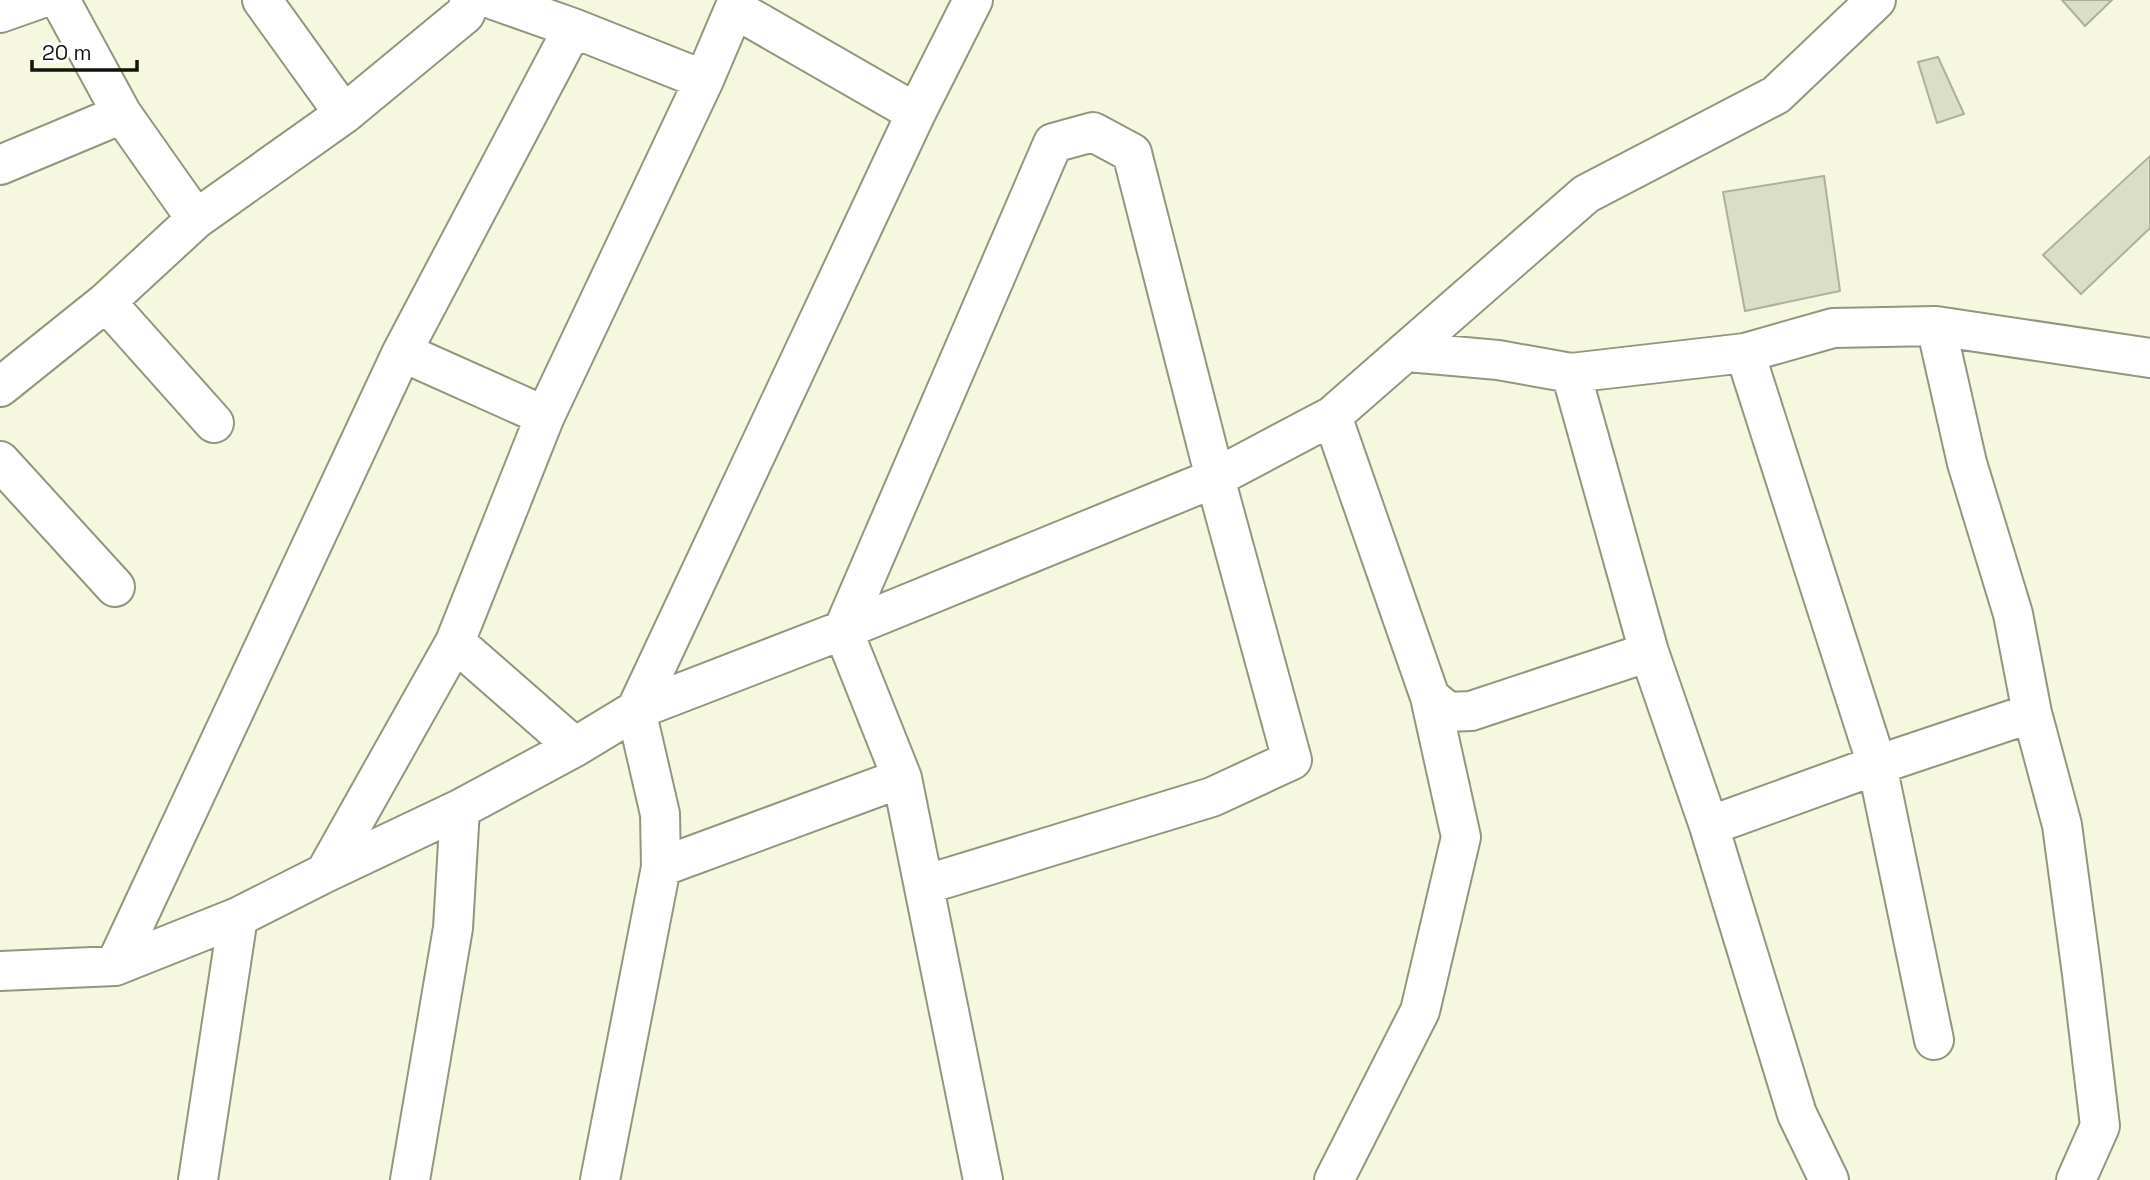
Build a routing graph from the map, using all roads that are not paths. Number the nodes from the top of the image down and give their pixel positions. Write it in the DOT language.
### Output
graph roads {
  1 [pos="37,0"];
  2 [pos="60,0"];
  3 [pos="262,0"];
  4 [pos="471,0"];
  5 [pos="494,0"];
  6 [pos="973,0"];
  7 [pos="1876,0"];
  8 [pos="737,5"];
  9 [pos="0,13"];
  10 [pos="573,28"];
  11 [pos="704,80"];
  12 [pos="916,113"];
  13 [pos="122,114"];
  14 [pos="344,114"];
  15 [pos="0,165"];
  16 [pos="196,219"];
  17 [pos="106,302"];
  18 [pos="1936,326"];
  19 [pos="402,352"];
  20 [pos="1408,352"];
  21 [pos="1745,353"];
  22 [pos="2150,358"];
  23 [pos="1571,373"];
  24 [pos="0,387"];
  25 [pos="545,416"];
  26 [pos="1332,416"];
  27 [pos="214,423"];
  28 [pos="0,461"];
  29 [pos="1215,478"];
  30 [pos="115,587"];
  31 [pos="843,630"];
  32 [pos="456,642"];
  33 [pos="1649,652"];
  34 [pos="1430,696"];
  35 [pos="636,710"];
  36 [pos="2032,713"];
  37 [pos="576,747"];
  38 [pos="1877,765"];
  39 [pos="902,778"];
  40 [pos="460,808"];
  41 [pos="1709,826"];
  42 [pos="661,867"];
  43 [pos="325,873"];
  44 [pos="924,885"];
  45 [pos="238,917"];
  46 [pos="115,966"];
  47 [pos="0,971"];
  48 [pos="1934,1040"];
  49 [pos="198,1180"];
  50 [pos="410,1180"];
  51 [pos="600,1180"];
  52 [pos="983,1180"];
  53 [pos="1334,1180"];
  54 [pos="1829,1180"];
  55 [pos="2076,1180"];
  1 -- 9 [label="street"];
  2 -- 13 [label="street"];
  3 -- 14 [label="street"];
  4 -- 14 [label="street"];
  5 -- 10 [label="street"];
  6 -- 12 [label="street"];
  7 -- 20 [label="street"];
  8 -- 11 [label="street"];
  8 -- 12 [label="street"];
  10 -- 11 [label="street"];
  10 -- 19 [label="street"];
  11 -- 25 [label="street"];
  12 -- 35 [label="street"];
  13 -- 15 [label="street"];
  13 -- 16 [label="street"];
  14 -- 16 [label="street"];
  16 -- 17 [label="street"];
  17 -- 24 [label="street"];
  17 -- 27 [label="street"];
  18 -- 21 [label="street"];
  18 -- 22 [label="street"];
  18 -- 36 [label="street"];
  19 -- 25 [label="street"];
  19 -- 46 [label="street"];
  20 -- 23 [label="street"];
  20 -- 26 [label="street"];
  21 -- 23 [label="street"];
  21 -- 38 [label="street"];
  23 -- 33 [label="street"];
  25 -- 32 [label="street"];
  26 -- 29 [label="street"];
  26 -- 34 [label="street"];
  28 -- 30 [label="street"];
  29 -- 31 [label="street"];
  29 -- 31 [label="street"];
  29 -- 44 [label="street"];
  31 -- 35 [label="street"];
  31 -- 39 [label="street"];
  32 -- 37 [label="street"];
  32 -- 43 [label="street"];
  33 -- 34 [label="street"];
  33 -- 41 [label="street"];
  34 -- 53 [label="street"];
  35 -- 37 [label="street"];
  35 -- 42 [label="street"];
  36 -- 38 [label="street"];
  36 -- 55 [label="street"];
  37 -- 40 [label="street"];
  38 -- 41 [label="street"];
  38 -- 48 [label="street"];
  39 -- 42 [label="street"];
  39 -- 44 [label="street"];
  40 -- 43 [label="street"];
  40 -- 50 [label="street"];
  41 -- 54 [label="street"];
  42 -- 51 [label="street"];
  43 -- 45 [label="street"];
  44 -- 52 [label="street"];
  45 -- 46 [label="street"];
  45 -- 49 [label="street"];
  46 -- 47 [label="street"];
}
